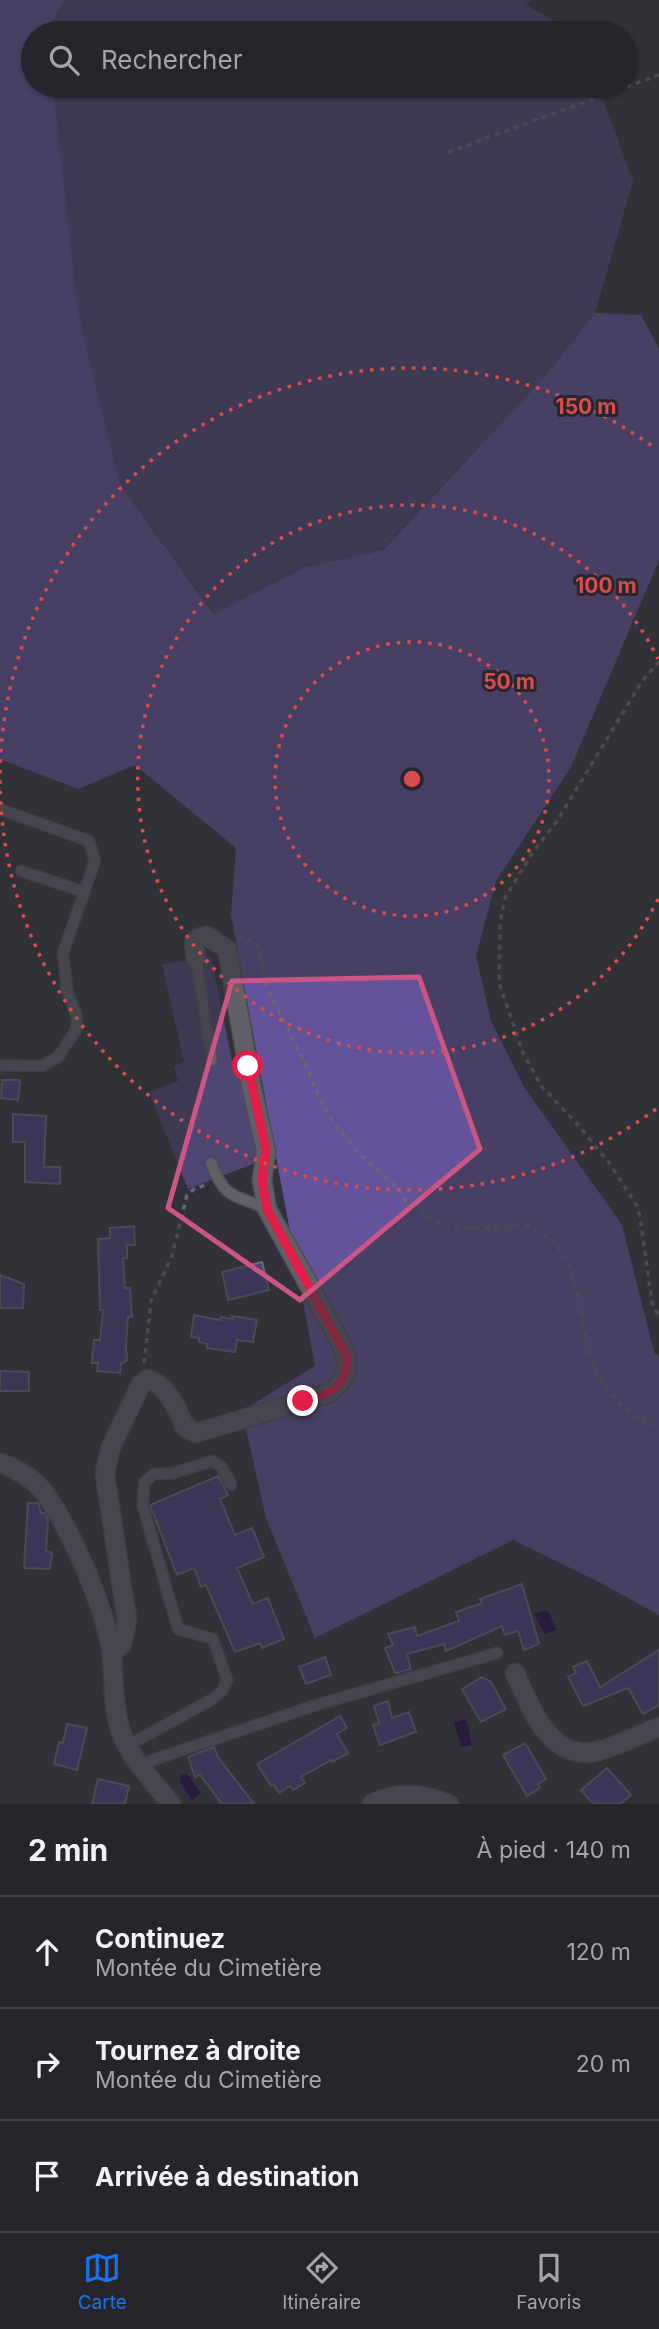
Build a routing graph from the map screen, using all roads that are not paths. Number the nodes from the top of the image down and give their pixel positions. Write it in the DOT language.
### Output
graph roads {
  1 [pos="0,809"];
  2 [pos="21,871"];
  3 [pos="85,892"];
  4 [pos="196,959"];
  5 [pos="212,1060"];
  6 [pos="0,1065"];
  7 [pos="211,1163"];
  8 [pos="267,1209"];
  9 [pos="0,1463"];
  10 [pos="231,1485"];
  11 [pos="111,1653"];
  12 [pos="497,1653"];
  13 [pos="515,1673"];
  14 [pos="659,1727"];
  15 [pos="127,1746"];
  16 [pos="141,1764"];
  17 [pos="171,1804"];
  18 [pos="372,1804"];
  19 [pos="449,1804"];
  1 -- 3 [label="lane"];
  2 -- 3 [label="lane"];
  3 -- 6 [label="lane"];
  4 -- 5 [label="lane"];
  4 -- 8 [label="street"];
  7 -- 8 [label="lane"];
  8 -- 11 [label="street"];
  9 -- 11 [label="street"];
  10 -- 15 [label="lane"];
  11 -- 15 [label="street"];
  12 -- 16 [label="lane"];
  13 -- 14 [label="street"];
  15 -- 16 [label="street"];
  16 -- 17 [label="street"];
  18 -- 19 [label="street"];
}
